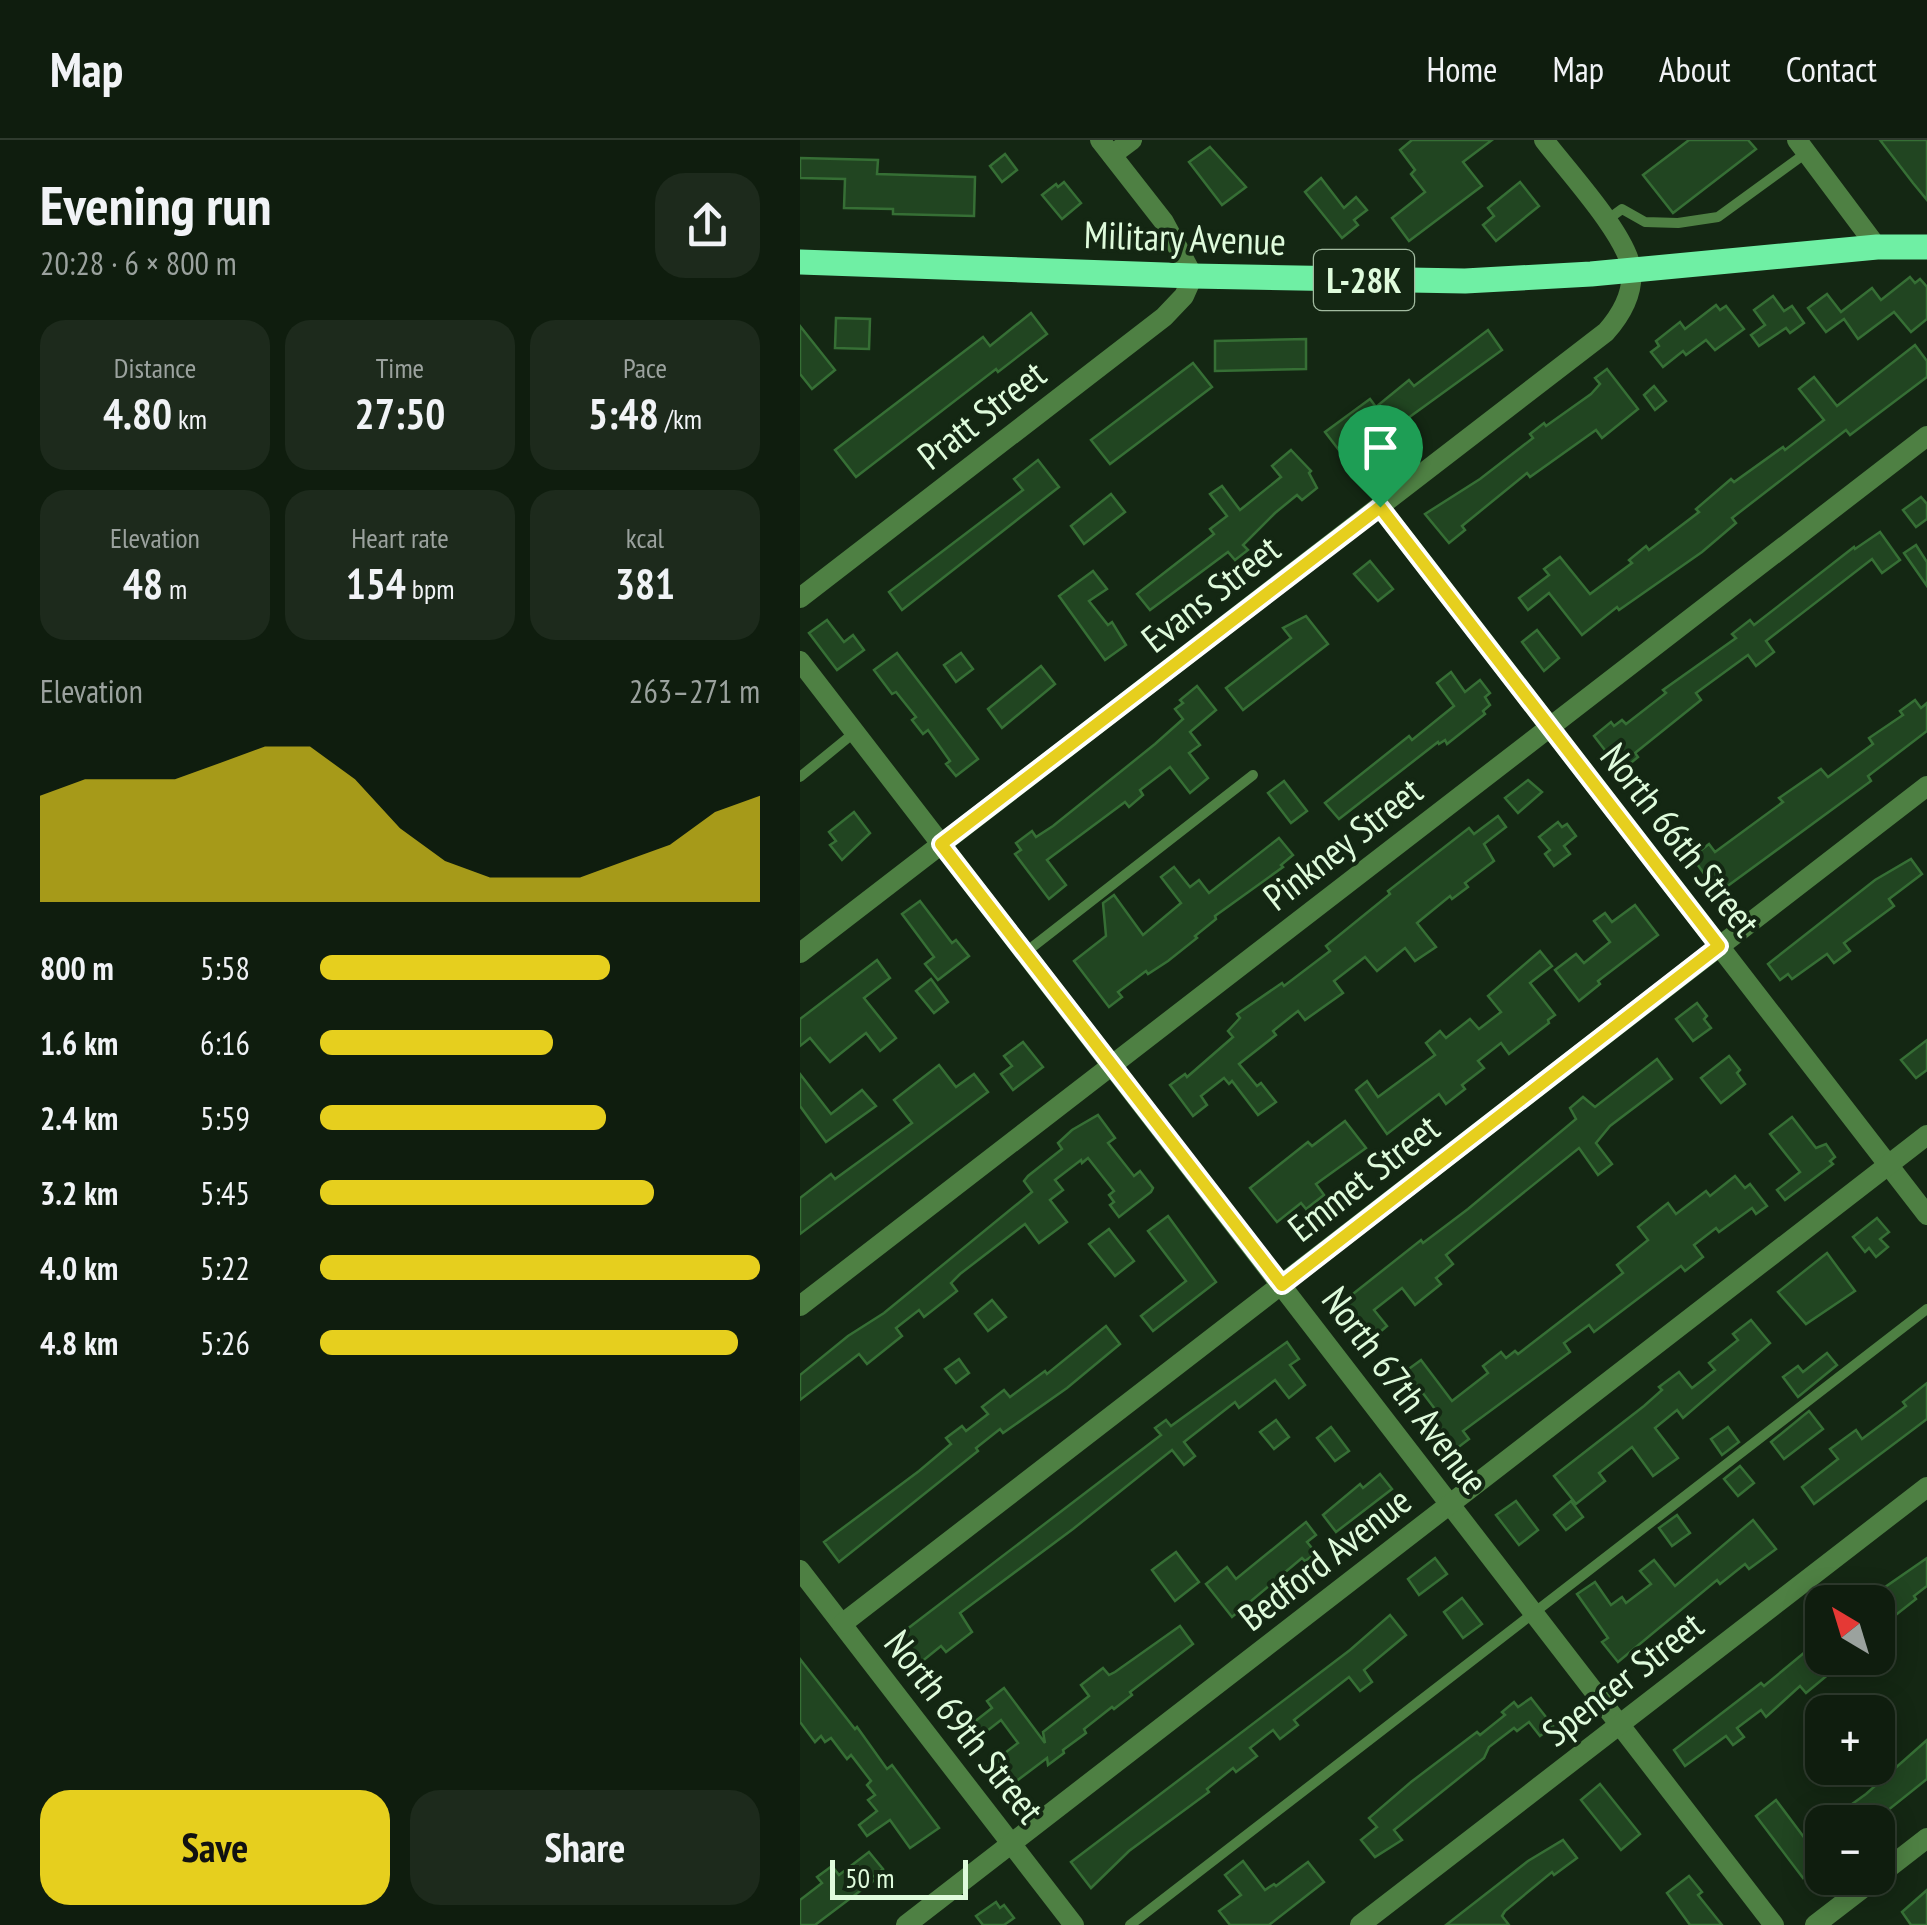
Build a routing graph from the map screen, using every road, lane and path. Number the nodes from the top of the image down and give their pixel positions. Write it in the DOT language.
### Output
graph roads {
  1 [pos="1132,140"];
  2 [pos="1544,140"];
  3 [pos="1802,146"];
  4 [pos="1106,148"];
  5 [pos="1606,220"];
  6 [pos="1877,246"];
  7 [pos="1927,248"];
  8 [pos="800,262"];
  9 [pos="1631,268"];
  10 [pos="1193,276"];
  11 [pos="1927,436"];
  12 [pos="1380,507"];
  13 [pos="800,598"];
  14 [pos="800,661"];
  15 [pos="1550,726"];
  16 [pos="855,732"];
  17 [pos="1252,776"];
  18 [pos="800,777"];
  19 [pos="1927,786"];
  20 [pos="941,844"];
  21 [pos="1719,946"];
  22 [pos="800,953"];
  23 [pos="1025,953"];
  24 [pos="1111,1066"];
  25 [pos="1927,1134"];
  26 [pos="1888,1165"];
  27 [pos="1927,1216"];
  28 [pos="1282,1285"];
  29 [pos="800,1306"];
  30 [pos="1927,1309"];
  31 [pos="1927,1487"];
  32 [pos="1450,1505"];
  33 [pos="800,1570"];
  34 [pos="1534,1613"];
  35 [pos="842,1624"];
  36 [pos="1620,1725"];
  37 [pos="1927,1838"];
  38 [pos="1011,1844"];
  39 [pos="1895,1863"];
  40 [pos="1853,1895"];
  41 [pos="906,1925"];
  42 [pos="1074,1925"];
  43 [pos="1130,1925"];
  44 [pos="1360,1925"];
  45 [pos="1774,1925"];
  46 [pos="1814,1925"];
  1 -- 4 [label="street"];
  2 -- 5 [label="street"];
  3 -- 5 [label="lane"];
  3 -- 6 [label="street"];
  4 -- 10 [label="street"];
  5 -- 9 [label="street"];
  6 -- 7 [label="main road, Military Avenue / L-28K"];
  6 -- 9 [label="main road, Military Avenue / L-28K"];
  8 -- 10 [label="main road, Military Avenue / L-28K"];
  9 -- 10 [label="main road, Military Avenue / L-28K"];
  9 -- 12 [label="street, Evans Street"];
  10 -- 13 [label="street, Pratt Street"];
  11 -- 15 [label="street, Pinkney Street"];
  12 -- 15 [label="street, North 66th Street"];
  12 -- 20 [label="street, Evans Street"];
  14 -- 16 [label="street, North 67th Avenue"];
  15 -- 21 [label="street, North 66th Street"];
  15 -- 24 [label="street, Pinkney Street"];
  16 -- 18 [label="lane"];
  16 -- 20 [label="street, North 67th Avenue"];
  17 -- 23 [label="lane"];
  19 -- 21 [label="street, Emmet Street"];
  20 -- 22 [label="street, Evans Street"];
  20 -- 23 [label="street, North 67th Avenue"];
  21 -- 26 [label="street, North 66th Street"];
  21 -- 28 [label="street, Emmet Street"];
  23 -- 24 [label="street, North 67th Avenue"];
  24 -- 28 [label="street, North 67th Avenue"];
  24 -- 29 [label="street, Pinkney Street"];
  25 -- 26 [label="street, Bedford Avenue"];
  26 -- 27 [label="street, North 66th Street"];
  26 -- 32 [label="street, Bedford Avenue"];
  28 -- 32 [label="street, North 67th Avenue"];
  28 -- 35 [label="street, Emmet Street"];
  30 -- 34 [label="lane"];
  31 -- 36 [label="street, Spencer Street"];
  32 -- 34 [label="street, North 67th Avenue"];
  32 -- 38 [label="street, Bedford Avenue"];
  33 -- 35 [label="street, North 69th Street"];
  34 -- 36 [label="street, North 67th Avenue"];
  34 -- 43 [label="lane"];
  35 -- 38 [label="street, North 69th Street"];
  36 -- 44 [label="street, Spencer Street"];
  36 -- 45 [label="street, North 67th Avenue"];
  37 -- 39 [label="street"];
  38 -- 41 [label="street, Bedford Avenue"];
  38 -- 42 [label="street, North 69th Street"];
  40 -- 46 [label="street"];
}
